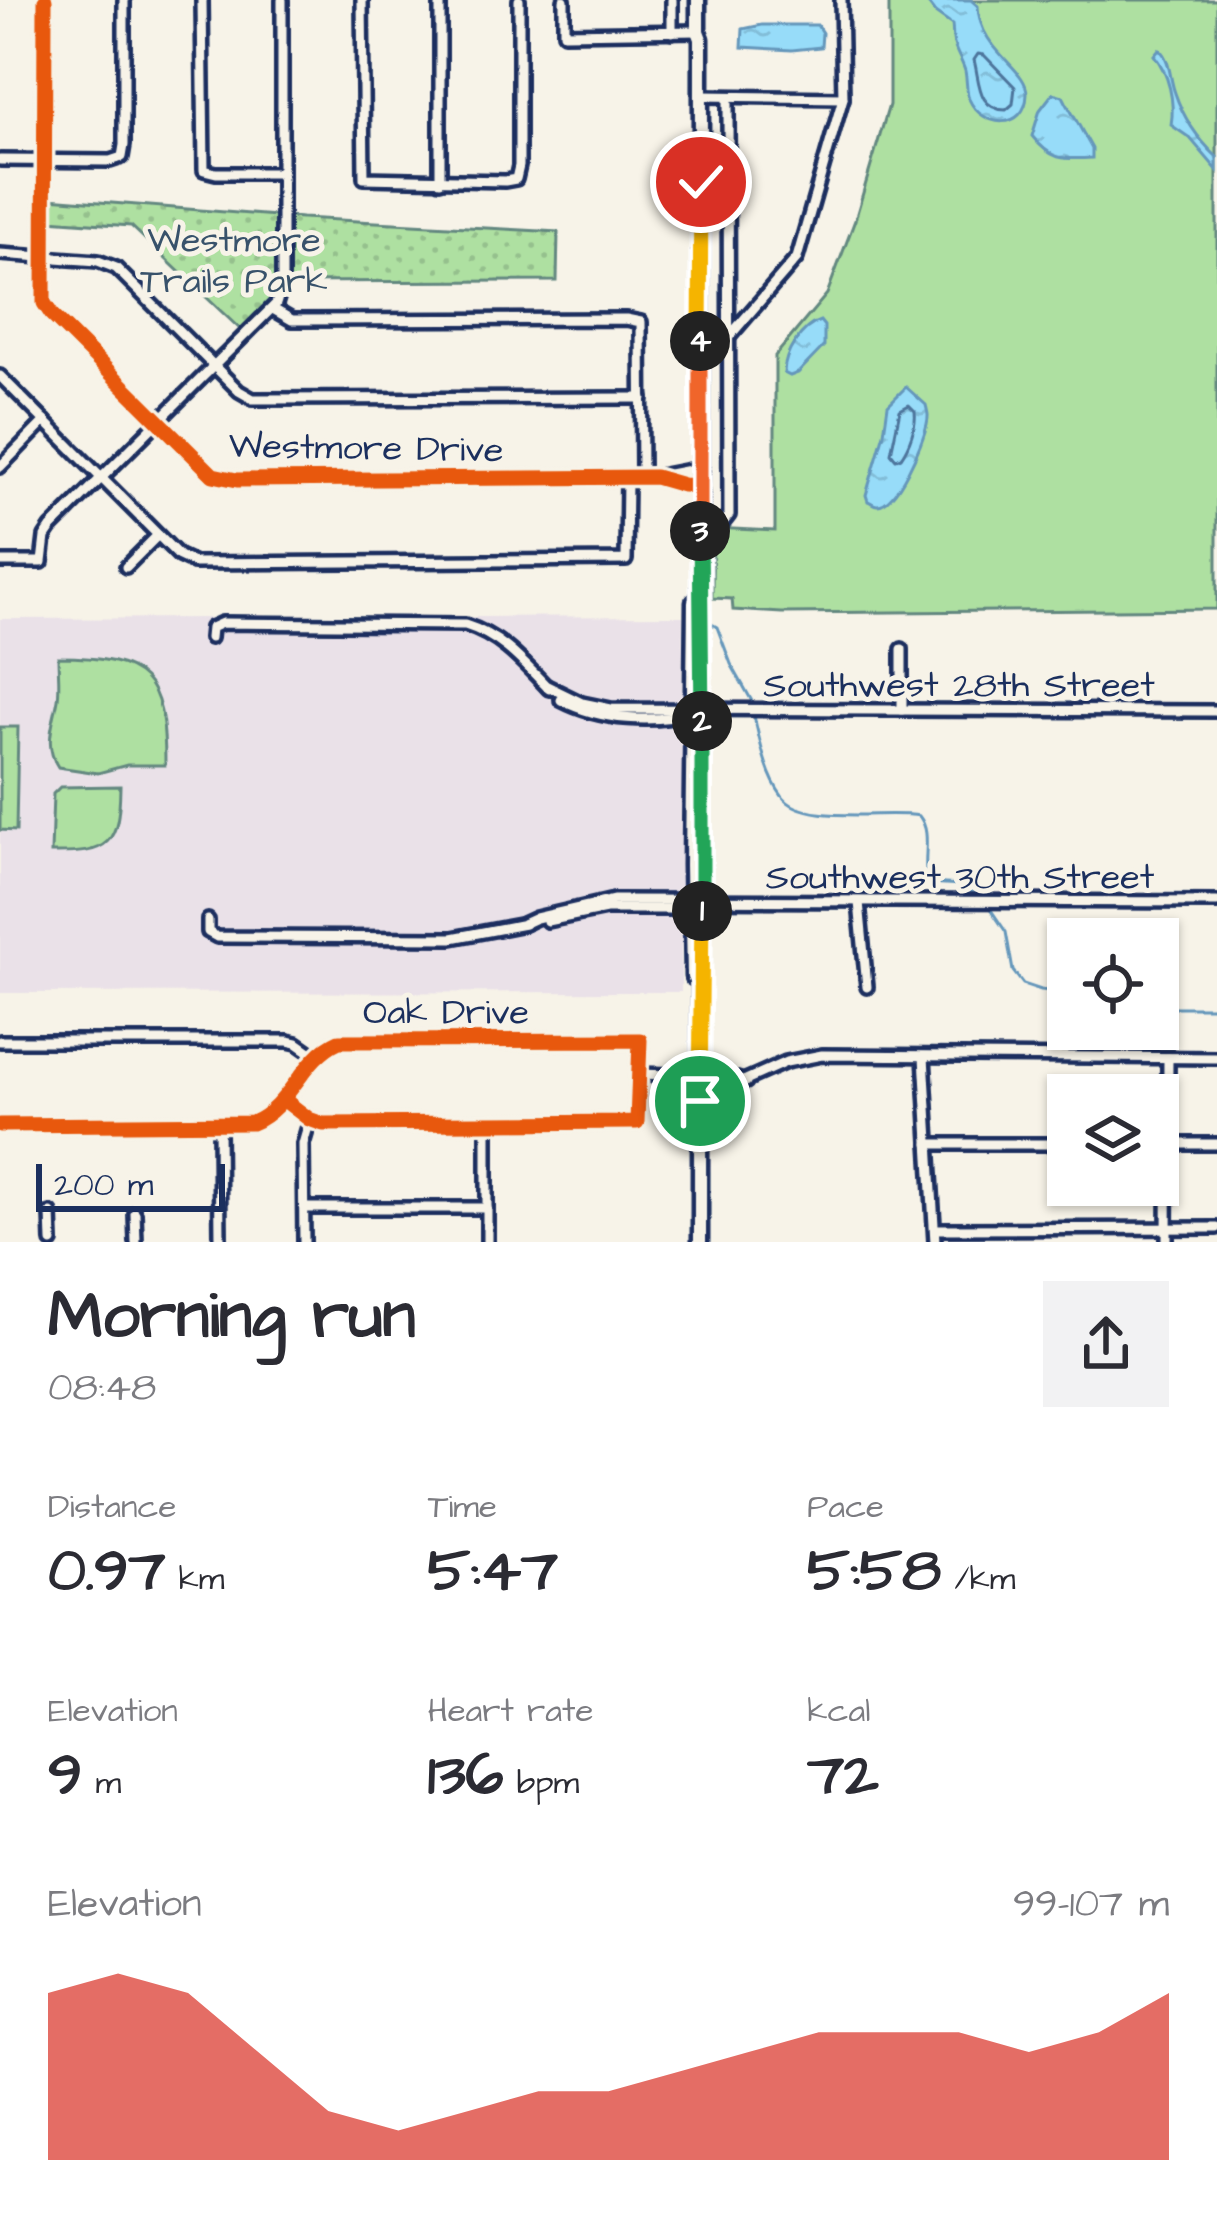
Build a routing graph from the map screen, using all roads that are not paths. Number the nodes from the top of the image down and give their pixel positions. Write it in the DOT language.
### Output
graph roads {
  1 [pos="44,0"];
  2 [pos="124,0"];
  3 [pos="202,0"];
  4 [pos="282,0"];
  5 [pos="362,0"];
  6 [pos="440,0"];
  7 [pos="519,0"];
  8 [pos="564,0"];
  9 [pos="672,0"];
  10 [pos="698,0"];
  11 [pos="842,0"];
  12 [pos="698,31"];
  13 [pos="672,32"];
  14 [pos="701,96"];
  15 [pos="728,98"];
  16 [pos="843,98"];
  17 [pos="0,160"];
  18 [pos="44,160"];
  19 [pos="282,173"];
  20 [pos="440,181"];
  21 [pos="0,254"];
  22 [pos="44,257"];
  23 [pos="273,308"];
  24 [pos="728,338"];
  25 [pos="215,366"];
  26 [pos="0,376"];
  27 [pos="642,398"];
  28 [pos="46,422"];
  29 [pos="158,422"];
  30 [pos="0,467"];
  31 [pos="697,468"];
  32 [pos="101,478"];
  33 [pos="627,478"];
  34 [pos="642,478"];
  35 [pos="655,478"];
  36 [pos="697,486"];
  37 [pos="700,526"];
  38 [pos="158,535"];
  39 [pos="0,562"];
  40 [pos="126,567"];
  41 [pos="210,638"];
  42 [pos="902,649"];
  43 [pos="902,710"];
  44 [pos="1217,710"];
  45 [pos="695,711"];
  46 [pos="859,902"];
  47 [pos="1217,902"];
  48 [pos="695,903"];
  49 [pos="208,920"];
  50 [pos="867,987"];
  51 [pos="0,1041"];
  52 [pos="317,1057"];
  53 [pos="924,1057"];
  54 [pos="1168,1058"];
  55 [pos="1217,1058"];
  56 [pos="640,1074"];
  57 [pos="1167,1074"];
  58 [pos="696,1081"];
  59 [pos="639,1089"];
  60 [pos="283,1099"];
  61 [pos="310,1120"];
  62 [pos="219,1124"];
  63 [pos="487,1124"];
  64 [pos="0,1125"];
  65 [pos="929,1144"];
  66 [pos="1047,1144"];
  67 [pos="1179,1144"];
  68 [pos="1217,1144"];
  69 [pos="1166,1206"];
  70 [pos="304,1208"];
  71 [pos="487,1208"];
  72 [pos="51,1213"];
  73 [pos="135,1213"];
  74 [pos="935,1228"];
  75 [pos="1167,1228"];
  76 [pos="1217,1228"];
  77 [pos="52,1242"];
  78 [pos="136,1242"];
  79 [pos="220,1242"];
  80 [pos="304,1242"];
  81 [pos="487,1242"];
  82 [pos="696,1242"];
  83 [pos="935,1242"];
  84 [pos="1167,1242"];
  1 -- 18 [label="street, Westmore Drive"];
  2 -- 18 [label="street"];
  3 -- 19 [label="street"];
  4 -- 19 [label="street"];
  5 -- 20 [label="street"];
  6 -- 20 [label="street"];
  7 -- 20 [label="street"];
  8 -- 13 [label="street"];
  9 -- 13 [label="street"];
  10 -- 12 [label="main road"];
  11 -- 16 [label="street"];
  12 -- 13 [label="street"];
  12 -- 14 [label="main road"];
  12 -- 31 [label="main road"];
  14 -- 15 [label="street"];
  14 -- 31 [label="main road"];
  15 -- 16 [label="street"];
  15 -- 24 [label="street"];
  16 -- 24 [label="street"];
  17 -- 18 [label="street"];
  18 -- 22 [label="street, Westmore Drive"];
  19 -- 23 [label="street"];
  21 -- 22 [label="street"];
  22 -- 25 [label="street"];
  22 -- 29 [label="street, Westmore Drive"];
  23 -- 25 [label="street"];
  23 -- 27 [label="street"];
  24 -- 37 [label="street"];
  25 -- 27 [label="street"];
  25 -- 29 [label="street"];
  26 -- 28 [label="street"];
  27 -- 34 [label="street"];
  28 -- 30 [label="street"];
  28 -- 32 [label="street"];
  29 -- 32 [label="street"];
  29 -- 33 [label="street, Westmore Drive"];
  31 -- 35 [label="street, Westmore Drive"];
  31 -- 36 [label="main road"];
  32 -- 38 [label="street"];
  32 -- 39 [label="street"];
  33 -- 34 [label="street, Westmore Drive"];
  33 -- 38 [label="street"];
  34 -- 35 [label="street, Westmore Drive"];
  35 -- 36 [label="street, Westmore Drive"];
  36 -- 37 [label="main road"];
  36 -- 45 [label="main road"];
  37 -- 45 [label="main road"];
  38 -- 40 [label="street"];
  41 -- 45 [label="street, Southwest 28th Street"];
  42 -- 43 [label="street"];
  43 -- 44 [label="street, Southwest 28th Street"];
  43 -- 45 [label="street, Southwest 28th Street"];
  45 -- 48 [label="main road"];
  46 -- 47 [label="street, Southwest 30th Street"];
  46 -- 48 [label="street, Southwest 30th Street"];
  46 -- 50 [label="street"];
  48 -- 49 [label="street, Southwest 30th Street"];
  48 -- 58 [label="main road"];
  51 -- 52 [label="street"];
  52 -- 56 [label="street, Oak Drive"];
  52 -- 60 [label="street, Oak Drive"];
  53 -- 54 [label="street"];
  53 -- 58 [label="street"];
  53 -- 65 [label="street"];
  54 -- 55 [label="street"];
  54 -- 57 [label="street"];
  56 -- 58 [label="street"];
  56 -- 59 [label="street"];
  58 -- 59 [label="street"];
  58 -- 82 [label="main road"];
  59 -- 63 [label="street"];
  60 -- 61 [label="street"];
  60 -- 62 [label="street, Oak Drive"];
  61 -- 63 [label="street"];
  61 -- 70 [label="street"];
  62 -- 64 [label="street, Oak Drive"];
  62 -- 79 [label="street"];
  63 -- 71 [label="street"];
  65 -- 66 [label="street"];
  65 -- 74 [label="street"];
  67 -- 68 [label="street"];
  69 -- 75 [label="street"];
  70 -- 71 [label="street"];
  70 -- 80 [label="street"];
  71 -- 81 [label="street"];
  72 -- 77 [label="street"];
  73 -- 78 [label="street"];
  74 -- 75 [label="street"];
  74 -- 83 [label="street"];
  75 -- 76 [label="street"];
  75 -- 84 [label="street"];
}
